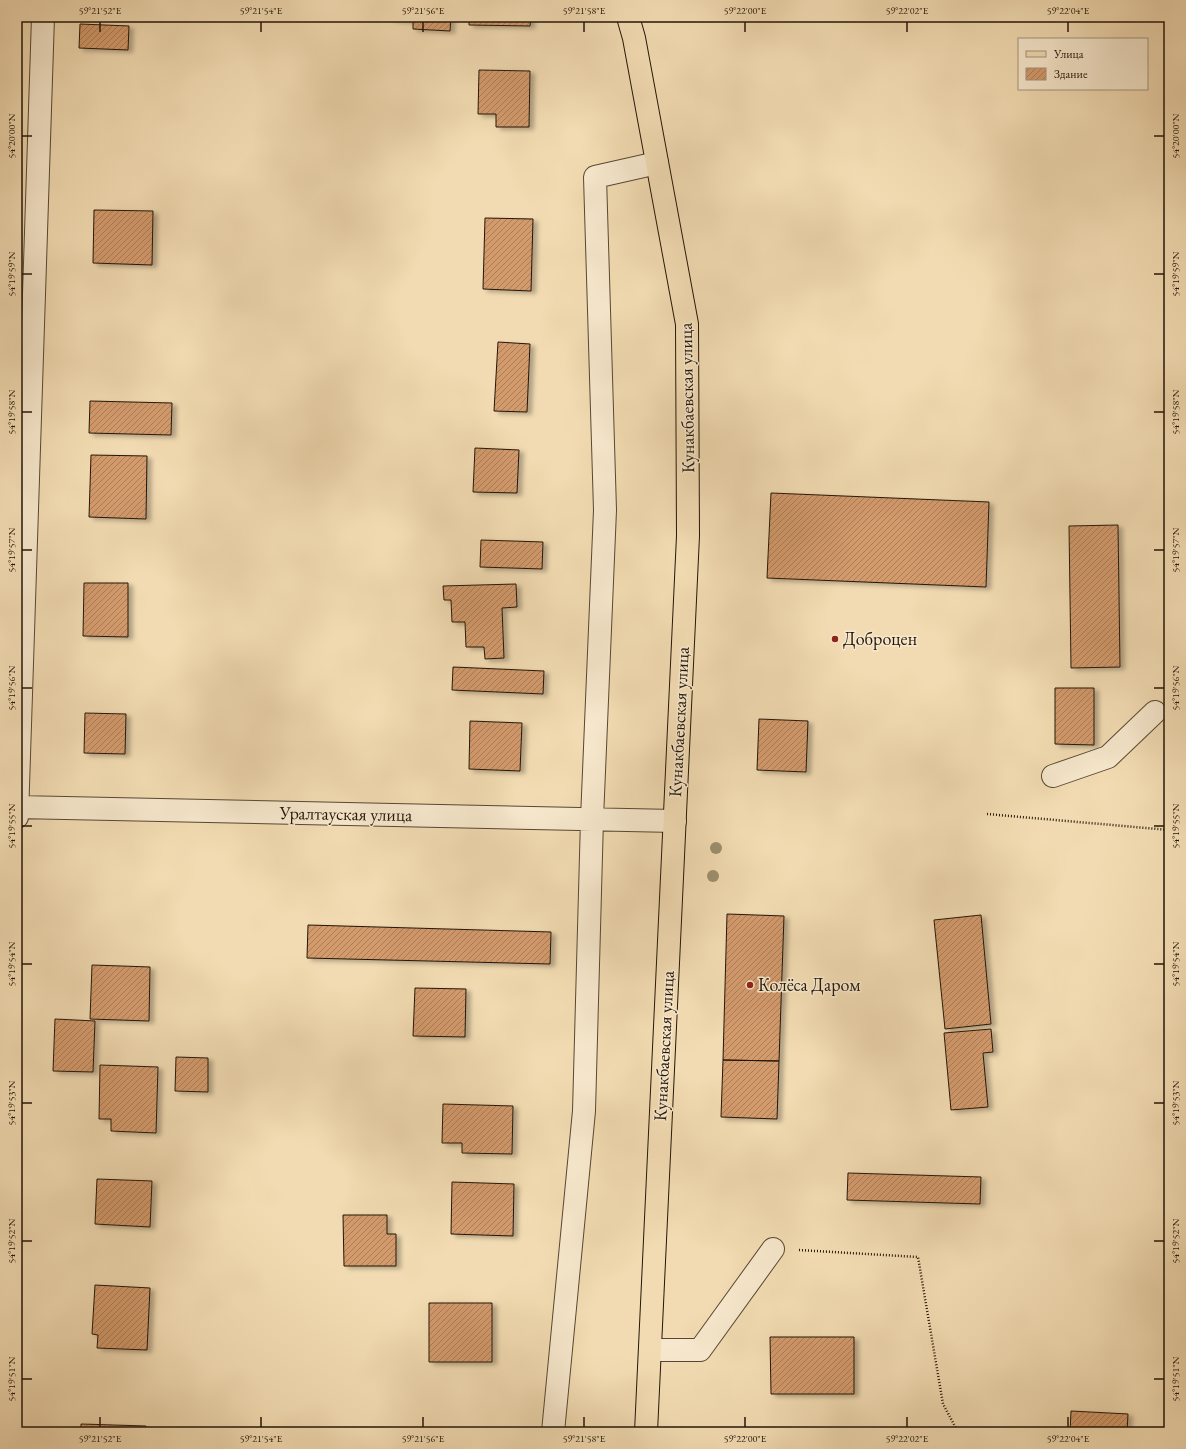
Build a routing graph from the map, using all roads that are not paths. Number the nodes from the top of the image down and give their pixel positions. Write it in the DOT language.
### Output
graph roads {
  1 [pos="43,17"];
  2 [pos="628,17"];
  3 [pos="657,163"];
  4 [pos="1156,712"];
  5 [pos="1053,776"];
  6 [pos="17,807"];
  7 [pos="17,817"];
  8 [pos="592,819"];
  9 [pos="675,821"];
  10 [pos="773,1249"];
  11 [pos="650,1350"];
  12 [pos="553,1432"];
  13 [pos="646,1432"];
  1 -- 6 [label="street"];
  2 -- 3 [label="main road, Кунакбаевская улица"];
  3 -- 8 [label="street"];
  3 -- 9 [label="main road, Кунакбаевская улица"];
  4 -- 5 [label="street"];
  6 -- 7 [label="street"];
  6 -- 8 [label="street, Уралтауская улица"];
  8 -- 9 [label="street, Уралтауская улица"];
  8 -- 12 [label="street"];
  9 -- 11 [label="main road, Кунакбаевская улица"];
  10 -- 11 [label="street"];
  11 -- 13 [label="main road, Кунакбаевская улица"];
}
